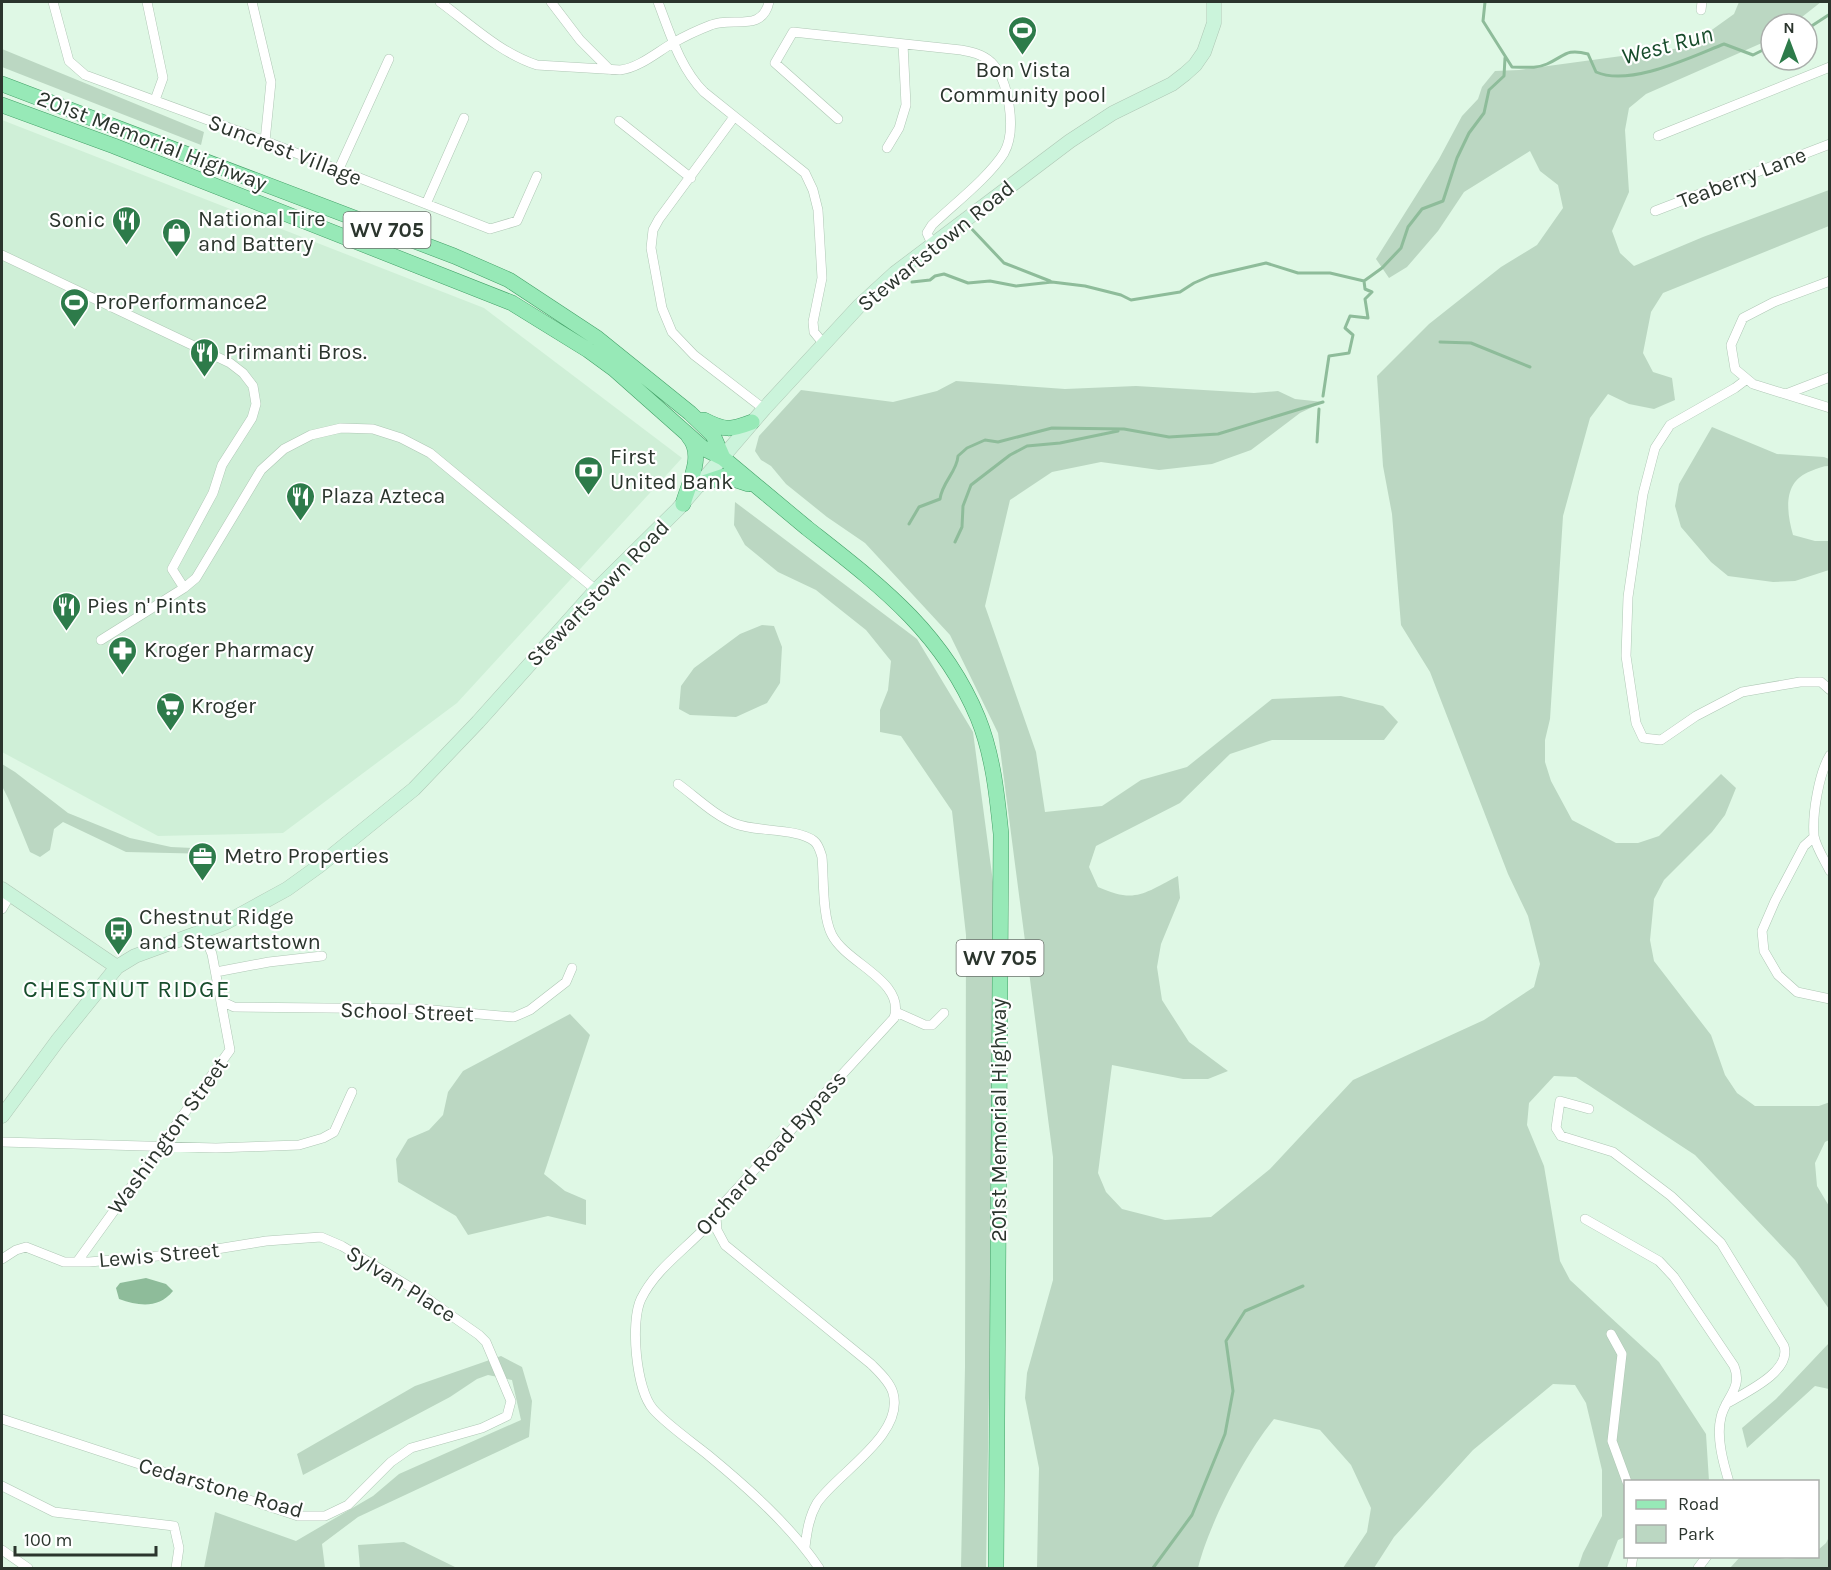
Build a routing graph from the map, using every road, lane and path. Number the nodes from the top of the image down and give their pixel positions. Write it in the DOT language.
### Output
graph roads {
  1 [pos="53,2"];
  2 [pos="147,2"];
  3 [pos="252,2"];
  4 [pos="440,2"];
  5 [pos="551,2"];
  6 [pos="658,2"];
  7 [pos="769,2"];
  8 [pos="1214,2"];
  9 [pos="673,43"];
  10 [pos="903,44"];
  11 [pos="389,59"];
  12 [pos="1830,67"];
  13 [pos="610,70"];
  14 [pos="2,84"];
  15 [pos="155,100"];
  16 [pos="2,105"];
  17 [pos="734,117"];
  18 [pos="464,118"];
  19 [pos="838,119"];
  20 [pos="620,121"];
  21 [pos="1658,136"];
  22 [pos="265,141"];
  23 [pos="1830,144"];
  24 [pos="887,148"];
  25 [pos="338,171"];
  26 [pos="537,176"];
  27 [pos="691,178"];
  28 [pos="426,204"];
  29 [pos="1655,211"];
  30 [pos="932,244"];
  31 [pos="2,255"];
  32 [pos="1830,281"];
  33 [pos="823,343"];
  34 [pos="1830,377"];
  35 [pos="1747,379"];
  36 [pos="1786,394"];
  37 [pos="1830,408"];
  38 [pos="764,409"];
  39 [pos="690,413"];
  40 [pos="752,422"];
  41 [pos="680,426"];
  42 [pos="723,458"];
  43 [pos="700,484"];
  44 [pos="765,493"];
  45 [pos="682,504"];
  46 [pos="184,588"];
  47 [pos="596,590"];
  48 [pos="101,640"];
  49 [pos="1830,690"];
  50 [pos="1830,755"];
  51 [pos="678,784"];
  52 [pos="1814,837"];
  53 [pos="1830,871"];
  54 [pos="6,892"];
  55 [pos="2,909"];
  56 [pos="203,932"];
  57 [pos="322,956"];
  58 [pos="117,967"];
  59 [pos="572,968"];
  60 [pos="216,972"];
  61 [pos="1830,999"];
  62 [pos="221,1001"];
  63 [pos="896,1012"];
  64 [pos="944,1013"];
  65 [pos="352,1092"];
  66 [pos="1588,1109"];
  67 [pos="2,1116"];
  68 [pos="2,1142"];
  69 [pos="161,1146"];
  70 [pos="716,1217"];
  71 [pos="1585,1219"];
  72 [pos="321,1237"];
  73 [pos="2,1259"];
  74 [pos="77,1262"];
  75 [pos="1611,1334"];
  76 [pos="479,1335"];
  77 [pos="1726,1404"];
  78 [pos="2,1419"];
  79 [pos="1626,1480"];
  80 [pos="1729,1480"];
  81 [pos="2,1486"];
  82 [pos="805,1547"];
  83 [pos="2,1550"];
  84 [pos="28,1569"];
  85 [pos="176,1569"];
  86 [pos="819,1569"];
  87 [pos="996,1569"];
  1 -- 15 [label="street, Suncrest Village"];
  2 -- 15 [label="street"];
  3 -- 22 [label="street"];
  4 -- 13 [label="street"];
  5 -- 13 [label="street"];
  6 -- 9 [label="street"];
  7 -- 9 [label="street"];
  8 -- 30 [label="street, Stewartstown Road"];
  9 -- 13 [label="street"];
  9 -- 17 [label="street"];
  10 -- 19 [label="street"];
  10 -- 24 [label="street"];
  10 -- 30 [label="street"];
  11 -- 25 [label="street"];
  12 -- 21 [label="street"];
  14 -- 39 [label="main road, 201st Memorial Highway / WV 705"];
  15 -- 22 [label="street, Suncrest Village"];
  16 -- 41 [label="main road, 201st Memorial Highway / WV 705"];
  17 -- 27 [label="street"];
  17 -- 33 [label="street"];
  18 -- 28 [label="street"];
  20 -- 27 [label="street"];
  22 -- 25 [label="street, Suncrest Village"];
  23 -- 29 [label="street, Teaberry Lane"];
  25 -- 28 [label="street, Suncrest Village"];
  26 -- 28 [label="street, Suncrest Village"];
  27 -- 38 [label="street"];
  30 -- 33 [label="street, Stewartstown Road"];
  31 -- 46 [label="street"];
  32 -- 35 [label="street"];
  33 -- 38 [label="street, Stewartstown Road"];
  34 -- 36 [label="street"];
  35 -- 36 [label="street"];
  35 -- 49 [label="street"];
  36 -- 37 [label="street"];
  38 -- 40 [label="street, Stewartstown Road"];
  39 -- 40 [label="main road"];
  39 -- 42 [label="main road, 201st Memorial Highway / WV 705"];
  40 -- 42 [label="street, Stewartstown Road"];
  41 -- 42 [label="main road, 201st Memorial Highway / WV 705"];
  41 -- 45 [label="main road"];
  42 -- 43 [label="street, Stewartstown Road"];
  42 -- 44 [label="main road, 201st Memorial Highway / WV 705"];
  43 -- 44 [label="main road"];
  43 -- 45 [label="street, Stewartstown Road"];
  44 -- 87 [label="main road, 201st Memorial Highway / WV 705"];
  45 -- 47 [label="street, Stewartstown Road"];
  46 -- 47 [label="street"];
  46 -- 48 [label="street"];
  47 -- 56 [label="street, Stewartstown Road"];
  50 -- 52 [label="street"];
  51 -- 63 [label="street"];
  52 -- 53 [label="street"];
  52 -- 61 [label="street"];
  54 -- 55 [label="street"];
  54 -- 58 [label="street"];
  56 -- 58 [label="street, Stewartstown Road"];
  56 -- 60 [label="street, Washington Street"];
  57 -- 60 [label="street"];
  58 -- 67 [label="street"];
  59 -- 62 [label="street, School Street"];
  60 -- 62 [label="street, Washington Street"];
  62 -- 69 [label="street, Washington Street"];
  63 -- 64 [label="street"];
  63 -- 70 [label="street, Orchard Road Bypass"];
  65 -- 69 [label="street"];
  66 -- 77 [label="street"];
  68 -- 69 [label="street"];
  69 -- 74 [label="street, Washington Street"];
  70 -- 82 [label="street, Orchard Road Bypass"];
  70 -- 82 [label="street"];
  71 -- 77 [label="street"];
  72 -- 74 [label="street, Lewis Street"];
  72 -- 76 [label="street, Sylvan Place"];
  73 -- 74 [label="street, Lewis Street"];
  75 -- 79 [label="street"];
  76 -- 78 [label="street, Cedarstone Road"];
  77 -- 80 [label="street"];
  81 -- 85 [label="street"];
  82 -- 86 [label="street, Orchard Road Bypass"];
  83 -- 84 [label="street"];
}
